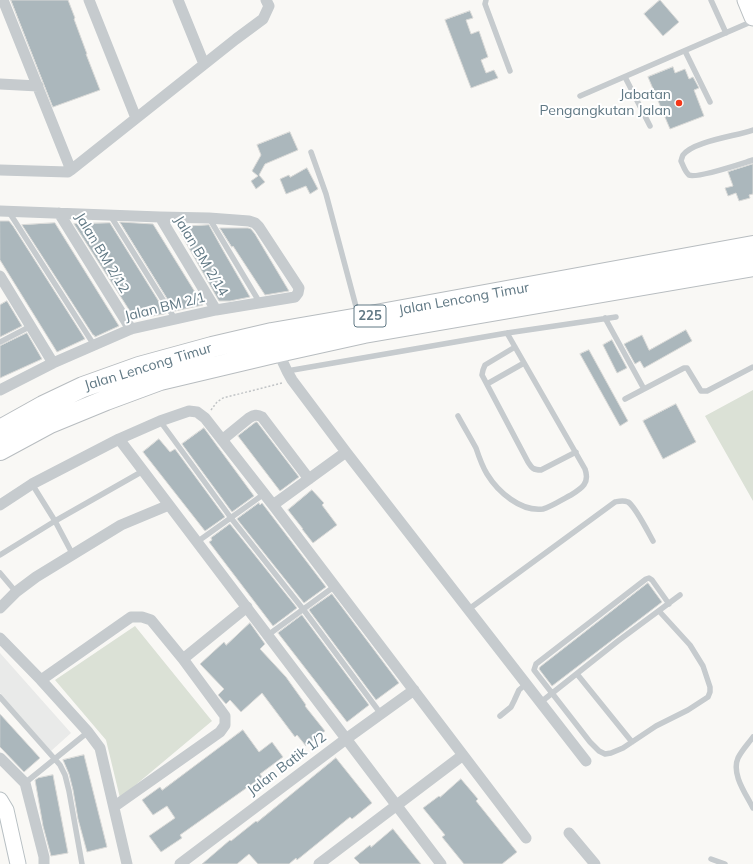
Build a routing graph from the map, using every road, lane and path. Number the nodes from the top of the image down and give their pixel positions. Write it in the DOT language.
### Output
graph roads {
  1 [pos="3,0"];
  2 [pos="89,0"];
  3 [pos="178,0"];
  4 [pos="266,0"];
  5 [pos="486,0"];
  6 [pos="711,0"];
  7 [pos="746,0"];
  8 [pos="753,17"];
  9 [pos="753,21"];
  10 [pos="726,33"];
  11 [pos="685,51"];
  12 [pos="204,64"];
  13 [pos="510,71"];
  14 [pos="625,77"];
  15 [pos="0,84"];
  16 [pos="38,86"];
  17 [pos="580,96"];
  18 [pos="710,102"];
  19 [pos="136,118"];
  20 [pos="650,126"];
  21 [pos="753,130"];
  22 [pos="311,152"];
  23 [pos="753,160"];
  24 [pos="0,170"];
  25 [pos="71,170"];
  26 [pos="4,211"];
  27 [pos="59,213"];
  28 [pos="110,215"];
  29 [pos="160,218"];
  30 [pos="209,218"];
  31 [pos="753,246"];
  32 [pos="753,266"];
  33 [pos="0,276"];
  34 [pos="4,293"];
  35 [pos="260,303"];
  36 [pos="216,310"];
  37 [pos="616,316"];
  38 [pos="359,318"];
  39 [pos="604,318"];
  40 [pos="175,319"];
  41 [pos="31,326"];
  42 [pos="131,330"];
  43 [pos="507,333"];
  44 [pos="0,342"];
  45 [pos="94,345"];
  46 [pos="515,347"];
  47 [pos="278,352"];
  48 [pos="53,363"];
  49 [pos="524,363"];
  50 [pos="753,367"];
  51 [pos="290,376"];
  52 [pos="487,384"];
  53 [pos="644,389"];
  54 [pos="0,390"];
  55 [pos="625,399"];
  56 [pos="458,416"];
  57 [pos="205,418"];
  58 [pos="160,421"];
  59 [pos="0,430"];
  60 [pos="119,439"];
  61 [pos="222,440"];
  62 [pos="0,450"];
  63 [pos="346,452"];
  64 [pos="576,452"];
  65 [pos="143,471"];
  66 [pos="309,479"];
  67 [pos="32,484"];
  68 [pos="264,494"];
  69 [pos="0,505"];
  70 [pos="169,505"];
  71 [pos="273,505"];
  72 [pos="231,518"];
  73 [pos="55,521"];
  74 [pos="654,541"];
  75 [pos="198,542"];
  76 [pos="74,554"];
  77 [pos="0,555"];
  78 [pos="0,573"];
  79 [pos="335,586"];
  80 [pos="16,592"];
  81 [pos="680,595"];
  82 [pos="669,604"];
  83 [pos="247,607"];
  84 [pos="0,608"];
  85 [pos="303,609"];
  86 [pos="469,609"];
  87 [pos="659,611"];
  88 [pos="268,635"];
  89 [pos="0,638"];
  90 [pos="183,659"];
  91 [pos="577,674"];
  92 [pos="41,680"];
  93 [pos="526,684"];
  94 [pos="414,690"];
  95 [pos="553,693"];
  96 [pos="0,698"];
  97 [pos="541,702"];
  98 [pos="381,714"];
  99 [pos="500,716"];
  100 [pos="88,732"];
  101 [pos="753,737"];
  102 [pos="346,739"];
  103 [pos="632,742"];
  104 [pos="463,755"];
  105 [pos="0,758"];
  106 [pos="56,759"];
  107 [pos="586,761"];
  108 [pos="24,783"];
  109 [pos="0,800"];
  110 [pos="396,805"];
  111 [pos="114,806"];
  112 [pos="753,808"];
  113 [pos="569,832"];
  114 [pos="526,838"];
  115 [pos="331,855"];
  116 [pos="711,859"];
  117 [pos="18,864"];
  118 [pos="44,864"];
  119 [pos="82,864"];
  120 [pos="127,864"];
  121 [pos="180,864"];
  122 [pos="319,864"];
  123 [pos="338,864"];
  124 [pos="441,864"];
  125 [pos="595,864"];
  126 [pos="725,864"];
  1 -- 16 [label="street"];
  2 -- 19 [label="street"];
  3 -- 12 [label="street"];
  4 -- 12 [label="street"];
  5 -- 13 [label="lane"];
  6 -- 10 [label="lane"];
  7 -- 8 [label="main road"];
  9 -- 10 [label="lane"];
  10 -- 11 [label="lane"];
  11 -- 14 [label="lane"];
  11 -- 18 [label="lane"];
  12 -- 19 [label="street"];
  14 -- 17 [label="lane"];
  14 -- 20 [label="lane"];
  15 -- 16 [label="street"];
  16 -- 25 [label="street"];
  19 -- 25 [label="street"];
  21 -- 23 [label="lane"];
  22 -- 38 [label="lane"];
  24 -- 25 [label="street"];
  26 -- 27 [label="street"];
  26 -- 45 [label="lane"];
  27 -- 28 [label="street"];
  27 -- 42 [label="street, Jalan BM 2/12"];
  28 -- 29 [label="street"];
  28 -- 40 [label="lane"];
  29 -- 30 [label="street"];
  29 -- 36 [label="street, Jalan BM 2/14"];
  30 -- 35 [label="lane"];
  30 -- 35 [label="street, Jalan BM 2/1"];
  31 -- 38 [label="highway, Jalan Lencong Timur / 225"];
  32 -- 47 [label="highway, Jalan Lencong Timur / 225"];
  33 -- 34 [label="street"];
  34 -- 41 [label="street"];
  35 -- 36 [label="street, Jalan BM 2/1"];
  36 -- 40 [label="street, Jalan BM 2/1"];
  37 -- 39 [label="lane"];
  38 -- 59 [label="highway, Jalan Lencong Timur / 225"];
  39 -- 43 [label="lane"];
  39 -- 53 [label="lane"];
  40 -- 42 [label="street, Jalan BM 2/1"];
  41 -- 44 [label="lane"];
  41 -- 48 [label="street"];
  42 -- 45 [label="street, Jalan BM 2/1"];
  43 -- 46 [label="lane"];
  43 -- 51 [label="lane"];
  45 -- 48 [label="street, Jalan BM 2/1"];
  46 -- 49 [label="lane"];
  46 -- 52 [label="lane"];
  47 -- 51 [label="street"];
  47 -- 62 [label="highway, Jalan Lencong Timur / 225"];
  48 -- 54 [label="street, Jalan BM 2/1"];
  49 -- 52 [label="lane"];
  49 -- 64 [label="lane"];
  50 -- 53 [label="lane"];
  51 -- 57 [label="path"];
  51 -- 63 [label="street"];
  52 -- 64 [label="lane"];
  53 -- 55 [label="lane"];
  56 -- 64 [label="lane"];
  57 -- 58 [label="street"];
  57 -- 61 [label="street"];
  58 -- 60 [label="street"];
  58 -- 72 [label="lane"];
  60 -- 65 [label="street"];
  60 -- 67 [label="street"];
  61 -- 66 [label="street"];
  61 -- 68 [label="street"];
  63 -- 66 [label="street"];
  63 -- 86 [label="street"];
  65 -- 70 [label="street"];
  65 -- 73 [label="lane"];
  66 -- 71 [label="street"];
  67 -- 69 [label="street"];
  67 -- 73 [label="lane"];
  68 -- 71 [label="street"];
  68 -- 72 [label="lane"];
  70 -- 75 [label="street"];
  70 -- 76 [label="street"];
  71 -- 79 [label="street"];
  72 -- 75 [label="lane"];
  72 -- 85 [label="lane"];
  73 -- 76 [label="lane"];
  73 -- 77 [label="lane"];
  74 -- 86 [label="lane"];
  75 -- 83 [label="street"];
  76 -- 80 [label="street"];
  78 -- 80 [label="lane"];
  79 -- 85 [label="lane"];
  79 -- 94 [label="street"];
  80 -- 84 [label="street"];
  81 -- 82 [label="lane"];
  82 -- 87 [label="lane"];
  82 -- 95 [label="lane"];
  83 -- 88 [label="street"];
  83 -- 90 [label="street"];
  85 -- 88 [label="lane"];
  85 -- 98 [label="lane"];
  86 -- 93 [label="street"];
  87 -- 91 [label="lane"];
  87 -- 103 [label="lane"];
  88 -- 102 [label="street"];
  89 -- 92 [label="street"];
  90 -- 92 [label="street"];
  90 -- 111 [label="street"];
  91 -- 95 [label="lane"];
  91 -- 103 [label="lane"];
  92 -- 100 [label="street"];
  93 -- 97 [label="street"];
  93 -- 99 [label="lane"];
  94 -- 98 [label="street, Jalan Batik 1/2"];
  94 -- 104 [label="street"];
  95 -- 97 [label="lane"];
  95 -- 103 [label="lane"];
  96 -- 106 [label="lane"];
  97 -- 107 [label="street"];
  98 -- 102 [label="street, Jalan Batik 1/2"];
  100 -- 106 [label="lane"];
  100 -- 111 [label="street"];
  101 -- 112 [label="lane"];
  102 -- 110 [label="street"];
  102 -- 121 [label="street, Jalan Batik 1/2"];
  104 -- 110 [label="street"];
  104 -- 114 [label="street"];
  105 -- 108 [label="street"];
  106 -- 108 [label="lane"];
  106 -- 119 [label="lane"];
  108 -- 118 [label="street"];
  109 -- 117 [label="street"];
  110 -- 115 [label="street"];
  110 -- 124 [label="street"];
  111 -- 120 [label="street"];
  113 -- 125 [label="street"];
  115 -- 122 [label="street"];
  115 -- 123 [label="street"];
  116 -- 126 [label="lane"];
}
